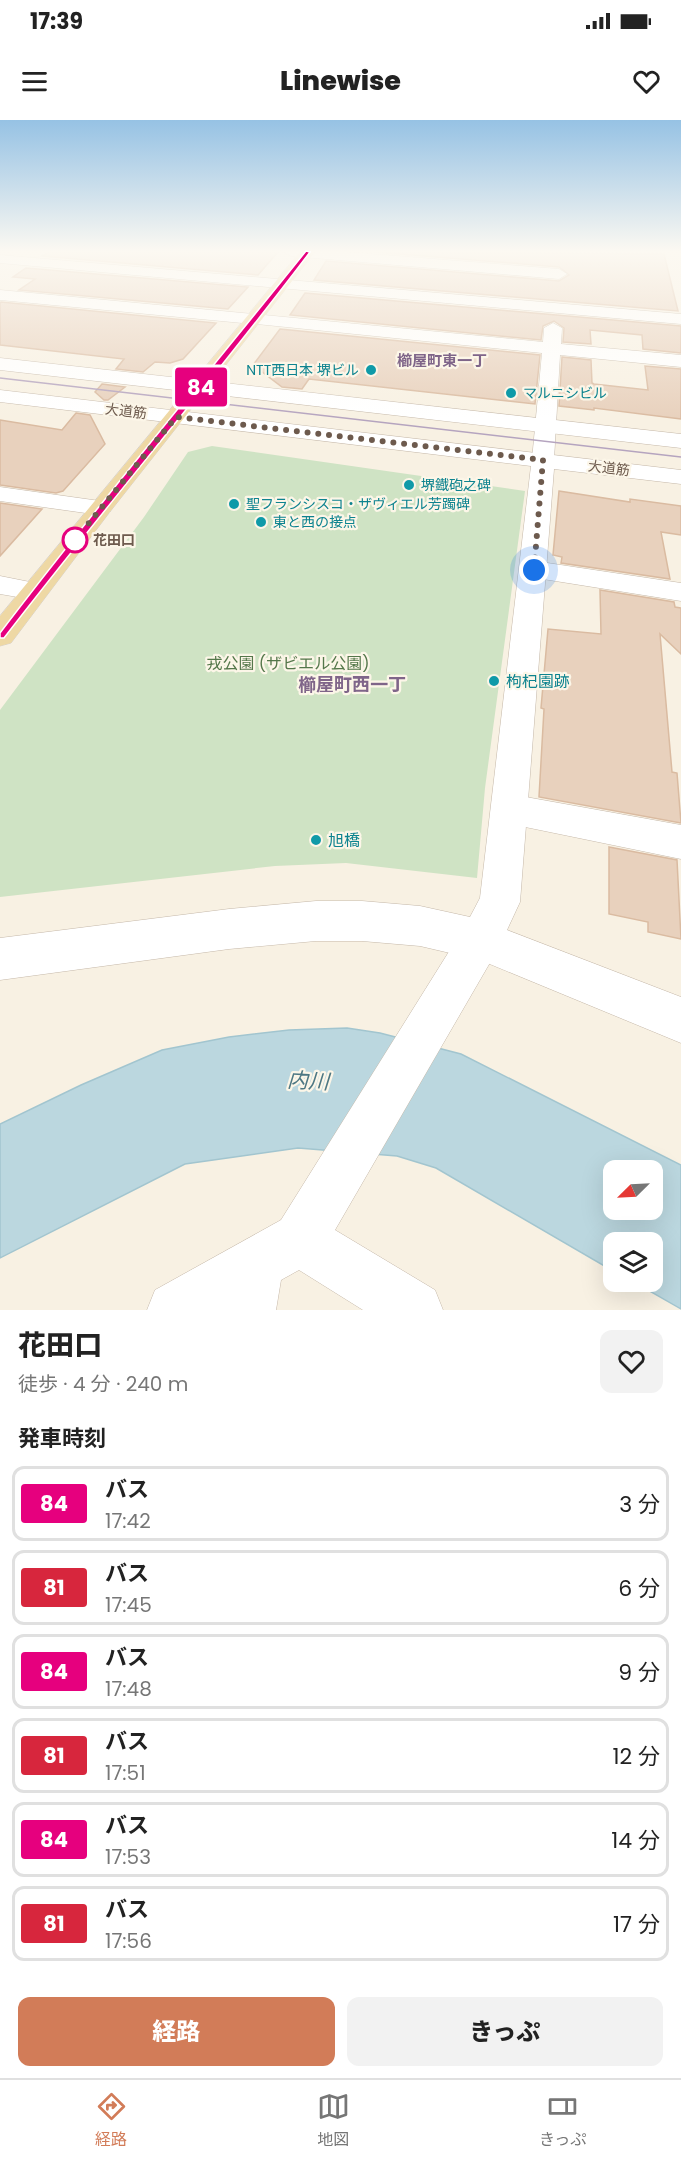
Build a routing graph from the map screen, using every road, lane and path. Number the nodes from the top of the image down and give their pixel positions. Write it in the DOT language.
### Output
graph roads {
  1 [pos="132,308"];
  2 [pos="263,308"];
  3 [pos="551,308"];
  4 [pos="556,308"];
  5 [pos="253,319"];
  6 [pos="681,319"];
  7 [pos="550,349"];
  8 [pos="681,361"];
  9 [pos="0,364"];
  10 [pos="201,387"];
  11 [pos="0,396"];
  12 [pos="176,417"];
  13 [pos="545,425"];
  14 [pos="681,441"];
  15 [pos="543,460"];
  16 [pos="681,477"];
  17 [pos="0,494"];
  18 [pos="100,508"];
  19 [pos="534,570"];
  20 [pos="0,585"];
  21 [pos="36,591"];
  22 [pos="681,592"];
  23 [pos="0,636"];
  24 [pos="509,810"];
  25 [pos="681,842"];
  26 [pos="480,940"];
  27 [pos="0,959"];
  28 [pos="681,1020"];
  29 [pos="282,1256"];
  30 [pos="175,1310"];
  31 [pos="415,1310"];
  1 -- 5 [label="street"];
  2 -- 5 [label="main road"];
  3 -- 4 [label="street"];
  4 -- 6 [label="street"];
  4 -- 7 [label="street"];
  5 -- 7 [label="street"];
  5 -- 10 [label="main road"];
  7 -- 8 [label="street"];
  7 -- 13 [label="street"];
  9 -- 10 [label="street, 大道筋"];
  10 -- 12 [label="main road"];
  10 -- 13 [label="street, 大道筋"];
  11 -- 12 [label="street, 大道筋"];
  12 -- 15 [label="street, 大道筋"];
  12 -- 18 [label="main road"];
  13 -- 14 [label="street, 大道筋"];
  13 -- 15 [label="street"];
  15 -- 16 [label="street, 大道筋"];
  15 -- 19 [label="street"];
  17 -- 18 [label="street"];
  18 -- 21 [label="main road"];
  19 -- 22 [label="street"];
  19 -- 24 [label="street"];
  20 -- 21 [label="street"];
  21 -- 23 [label="main road"];
  24 -- 25 [label="street"];
  24 -- 26 [label="street"];
  26 -- 27 [label="street"];
  26 -- 28 [label="street"];
  26 -- 29 [label="street"];
  29 -- 30 [label="street"];
  29 -- 31 [label="street"];
}
